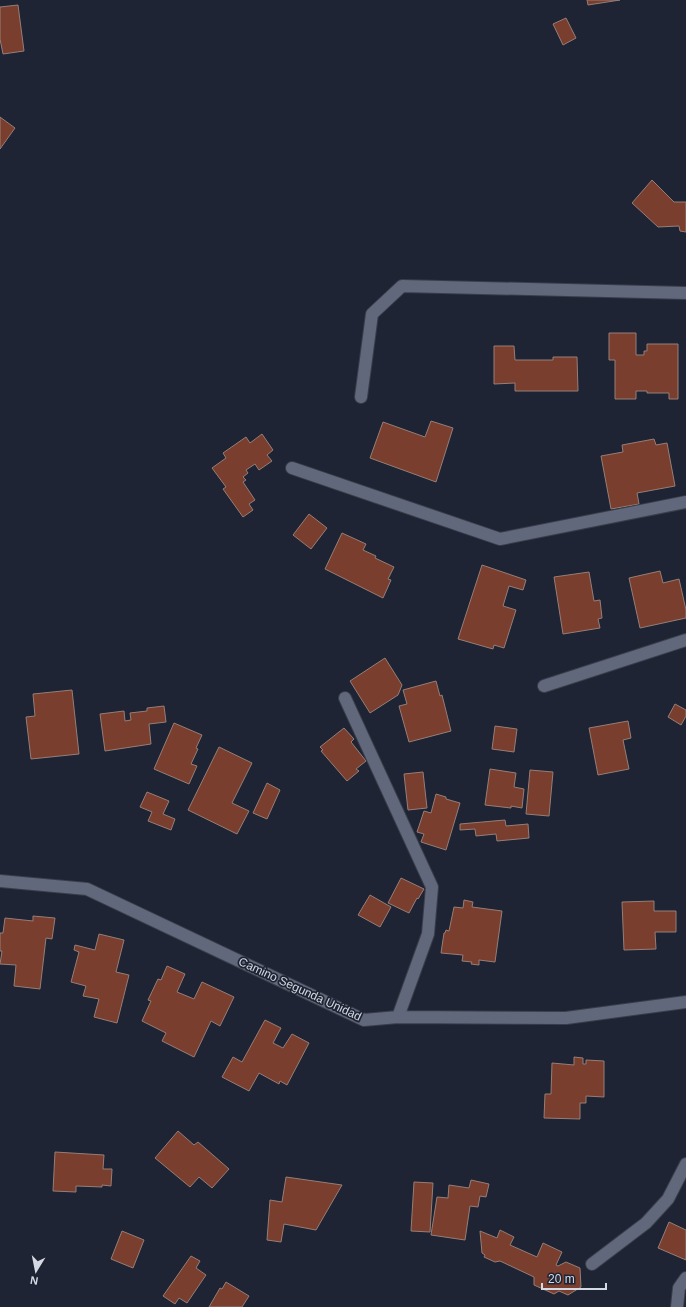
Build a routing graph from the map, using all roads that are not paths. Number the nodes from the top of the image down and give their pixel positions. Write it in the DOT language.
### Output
graph roads {
  1 [pos="686,293"];
  2 [pos="361,397"];
  3 [pos="292,468"];
  4 [pos="686,502"];
  5 [pos="686,640"];
  6 [pos="544,686"];
  7 [pos="345,698"];
  8 [pos="0,881"];
  9 [pos="686,1002"];
  10 [pos="398,1017"];
  11 [pos="686,1164"];
  12 [pos="592,1264"];
  13 [pos="686,1278"];
  14 [pos="677,1307"];
  1 -- 2 [label="street"];
  3 -- 4 [label="street"];
  5 -- 6 [label="street"];
  7 -- 10 [label="street"];
  8 -- 10 [label="street, Camino Segunda Unidad"];
  9 -- 10 [label="street, Camino Segunda Unidad"];
  11 -- 12 [label="street"];
  13 -- 14 [label="street"];
}
